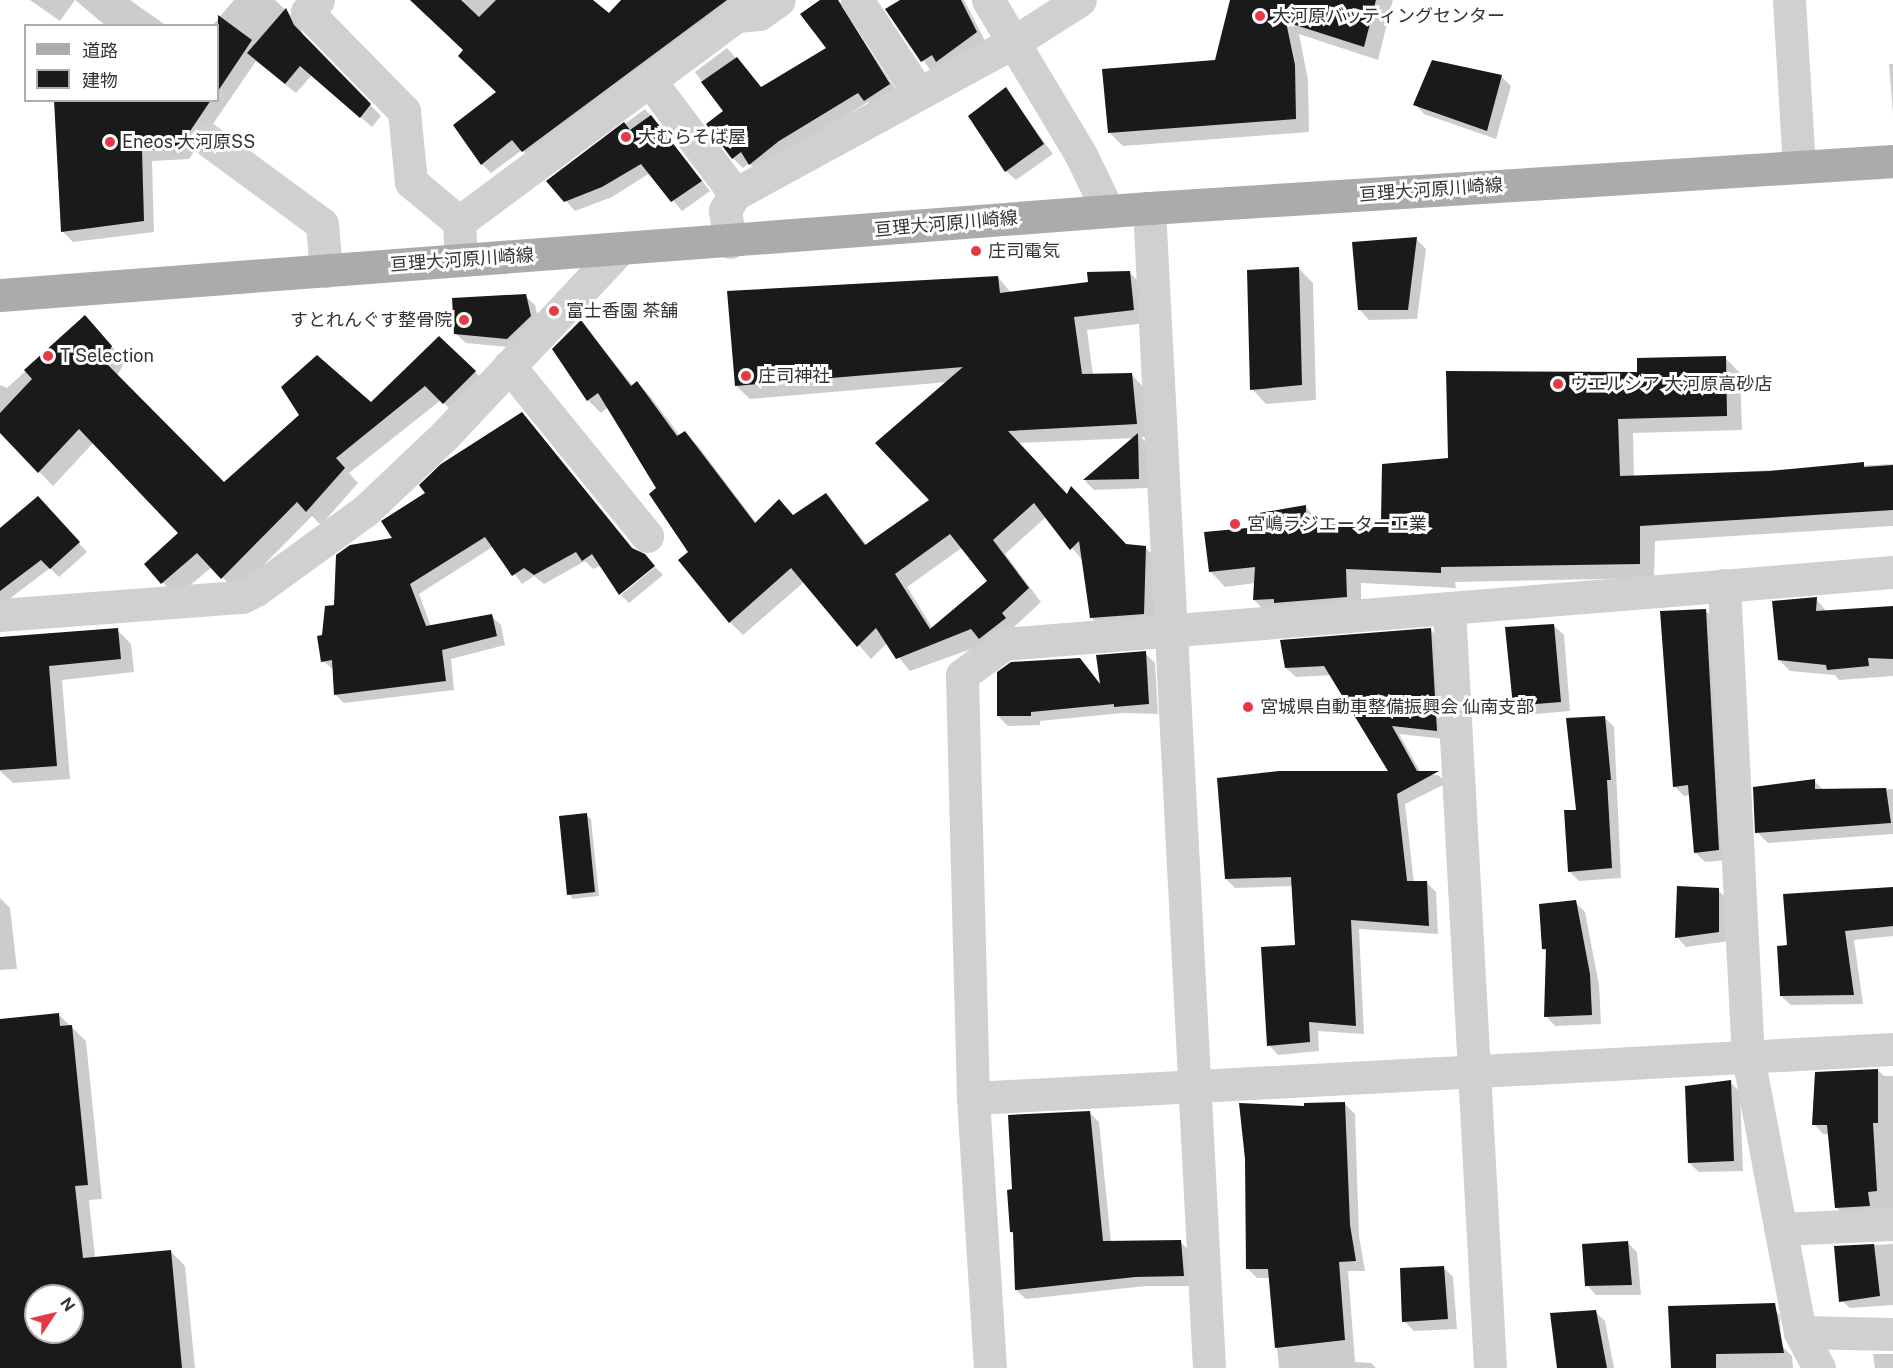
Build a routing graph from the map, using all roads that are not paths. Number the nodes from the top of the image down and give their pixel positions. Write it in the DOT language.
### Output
graph roads {
  1 [pos="318,0"];
  2 [pos="779,0"];
  3 [pos="857,0"];
  4 [pos="988,0"];
  5 [pos="1080,0"];
  6 [pos="1789,0"];
  7 [pos="1014,42"];
  8 [pos="650,81"];
  9 [pos="918,92"];
  10 [pos="205,138"];
  11 [pos="1893,161"];
  12 [pos="1799,167"];
  13 [pos="735,194"];
  14 [pos="1149,208"];
  15 [pos="1108,211"];
  16 [pos="459,222"];
  17 [pos="730,242"];
  18 [pos="620,249"];
  19 [pos="461,260"];
  20 [pos="326,271"];
  21 [pos="0,295"];
  22 [pos="509,366"];
  23 [pos="647,536"];
  24 [pos="1893,572"];
  25 [pos="1724,585"];
  26 [pos="1449,608"];
  27 [pos="0,615"];
  28 [pos="1168,631"];
  29 [pos="1893,1049"];
  30 [pos="1748,1057"];
  31 [pos="1474,1071"];
  32 [pos="1194,1087"];
  33 [pos="973,1098"];
  34 [pos="1893,1224"];
  35 [pos="1780,1229"];
  36 [pos="1800,1332"];
  37 [pos="1893,1334"];
  38 [pos="990,1368"];
  39 [pos="1209,1368"];
  40 [pos="1490,1368"];
  41 [pos="1819,1368"];
  1 -- 16 [label="street"];
  2 -- 8 [label="street"];
  3 -- 9 [label="street"];
  4 -- 7 [label="street"];
  5 -- 7 [label="street"];
  6 -- 12 [label="street"];
  7 -- 9 [label="street"];
  7 -- 15 [label="street"];
  8 -- 13 [label="street"];
  8 -- 16 [label="street"];
  9 -- 13 [label="street"];
  10 -- 20 [label="street"];
  11 -- 12 [label="main road, 亘理大河原川崎線"];
  12 -- 14 [label="main road, 亘理大河原川崎線"];
  13 -- 17 [label="street"];
  14 -- 15 [label="main road, 亘理大河原川崎線"];
  14 -- 28 [label="street"];
  15 -- 17 [label="main road, 亘理大河原川崎線"];
  16 -- 19 [label="street"];
  17 -- 18 [label="main road, 亘理大河原川崎線"];
  18 -- 19 [label="main road, 亘理大河原川崎線"];
  18 -- 22 [label="street"];
  19 -- 20 [label="main road, 亘理大河原川崎線"];
  20 -- 21 [label="main road, 亘理大河原川崎線"];
  22 -- 23 [label="street"];
  22 -- 27 [label="street"];
  24 -- 25 [label="street"];
  25 -- 26 [label="street"];
  25 -- 30 [label="street"];
  26 -- 28 [label="street"];
  26 -- 31 [label="street"];
  28 -- 32 [label="street"];
  28 -- 33 [label="street"];
  29 -- 30 [label="street"];
  30 -- 31 [label="street"];
  30 -- 35 [label="street"];
  31 -- 32 [label="street"];
  31 -- 40 [label="street"];
  32 -- 33 [label="street"];
  32 -- 39 [label="street"];
  33 -- 38 [label="street"];
  34 -- 35 [label="street"];
  35 -- 36 [label="street"];
  36 -- 37 [label="street"];
  36 -- 41 [label="street"];
}
